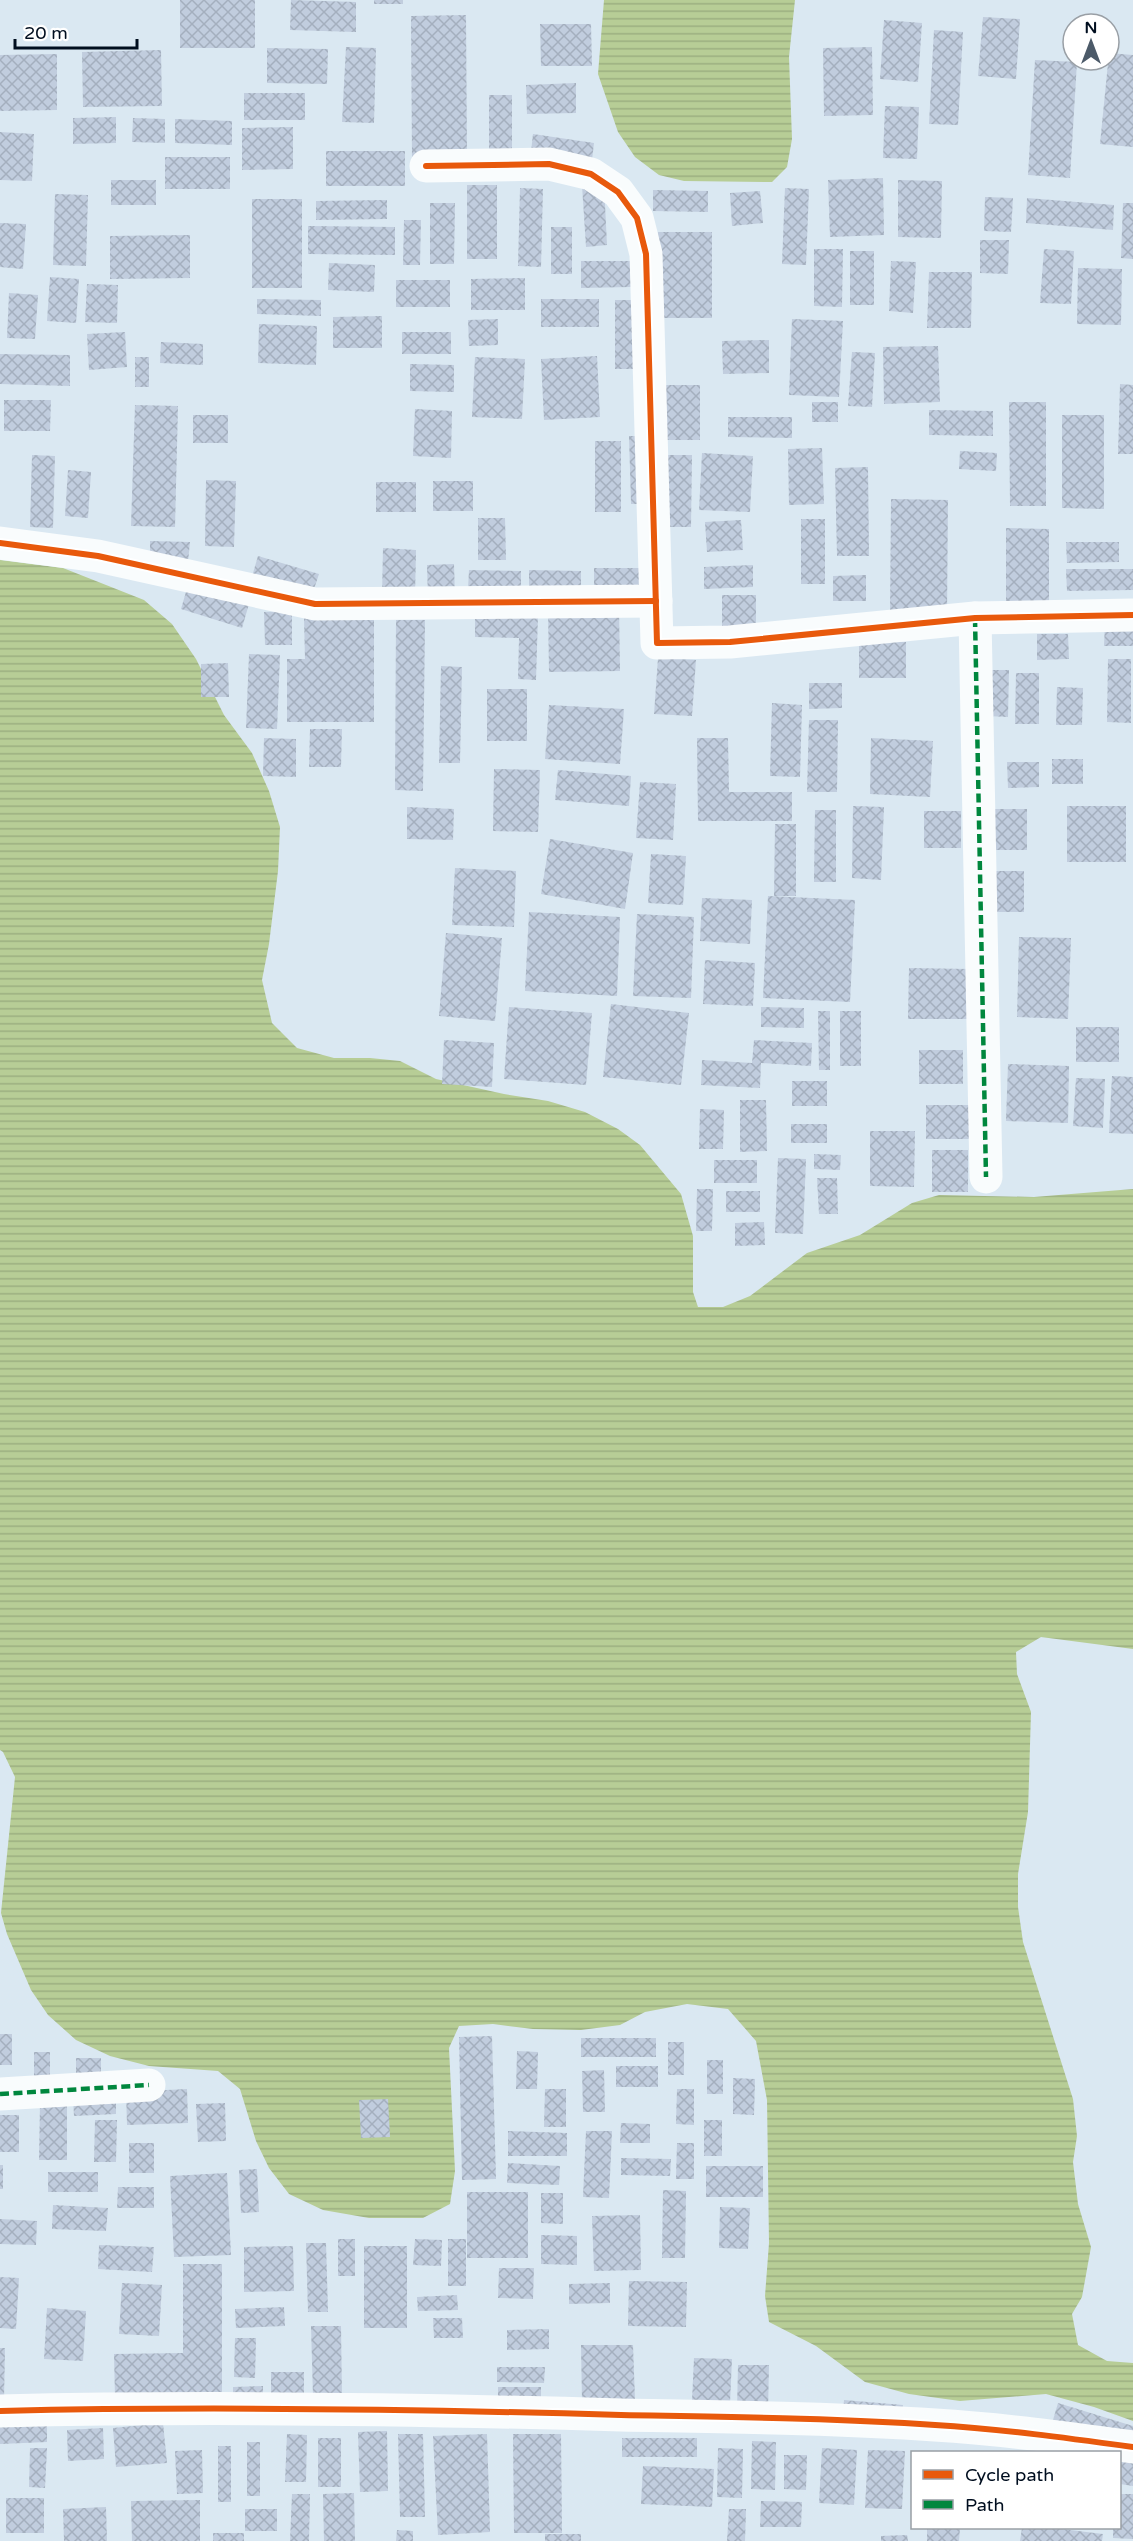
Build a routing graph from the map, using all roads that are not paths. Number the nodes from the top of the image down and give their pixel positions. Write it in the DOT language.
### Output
graph roads {
  1 [pos="426,166"];
  2 [pos="0,543"];
  3 [pos="656,601"];
  4 [pos="1133,615"];
  5 [pos="975,618"];
  6 [pos="986,1177"];
  7 [pos="149,2085"];
  8 [pos="0,2094"];
  9 [pos="0,2411"];
  10 [pos="1133,2448"];
  1 -- 3 [label="street"];
  2 -- 3 [label="street"];
  3 -- 5 [label="street"];
  4 -- 5 [label="street"];
  5 -- 6 [label="street"];
  7 -- 8 [label="street"];
  9 -- 10 [label="street"];
}
